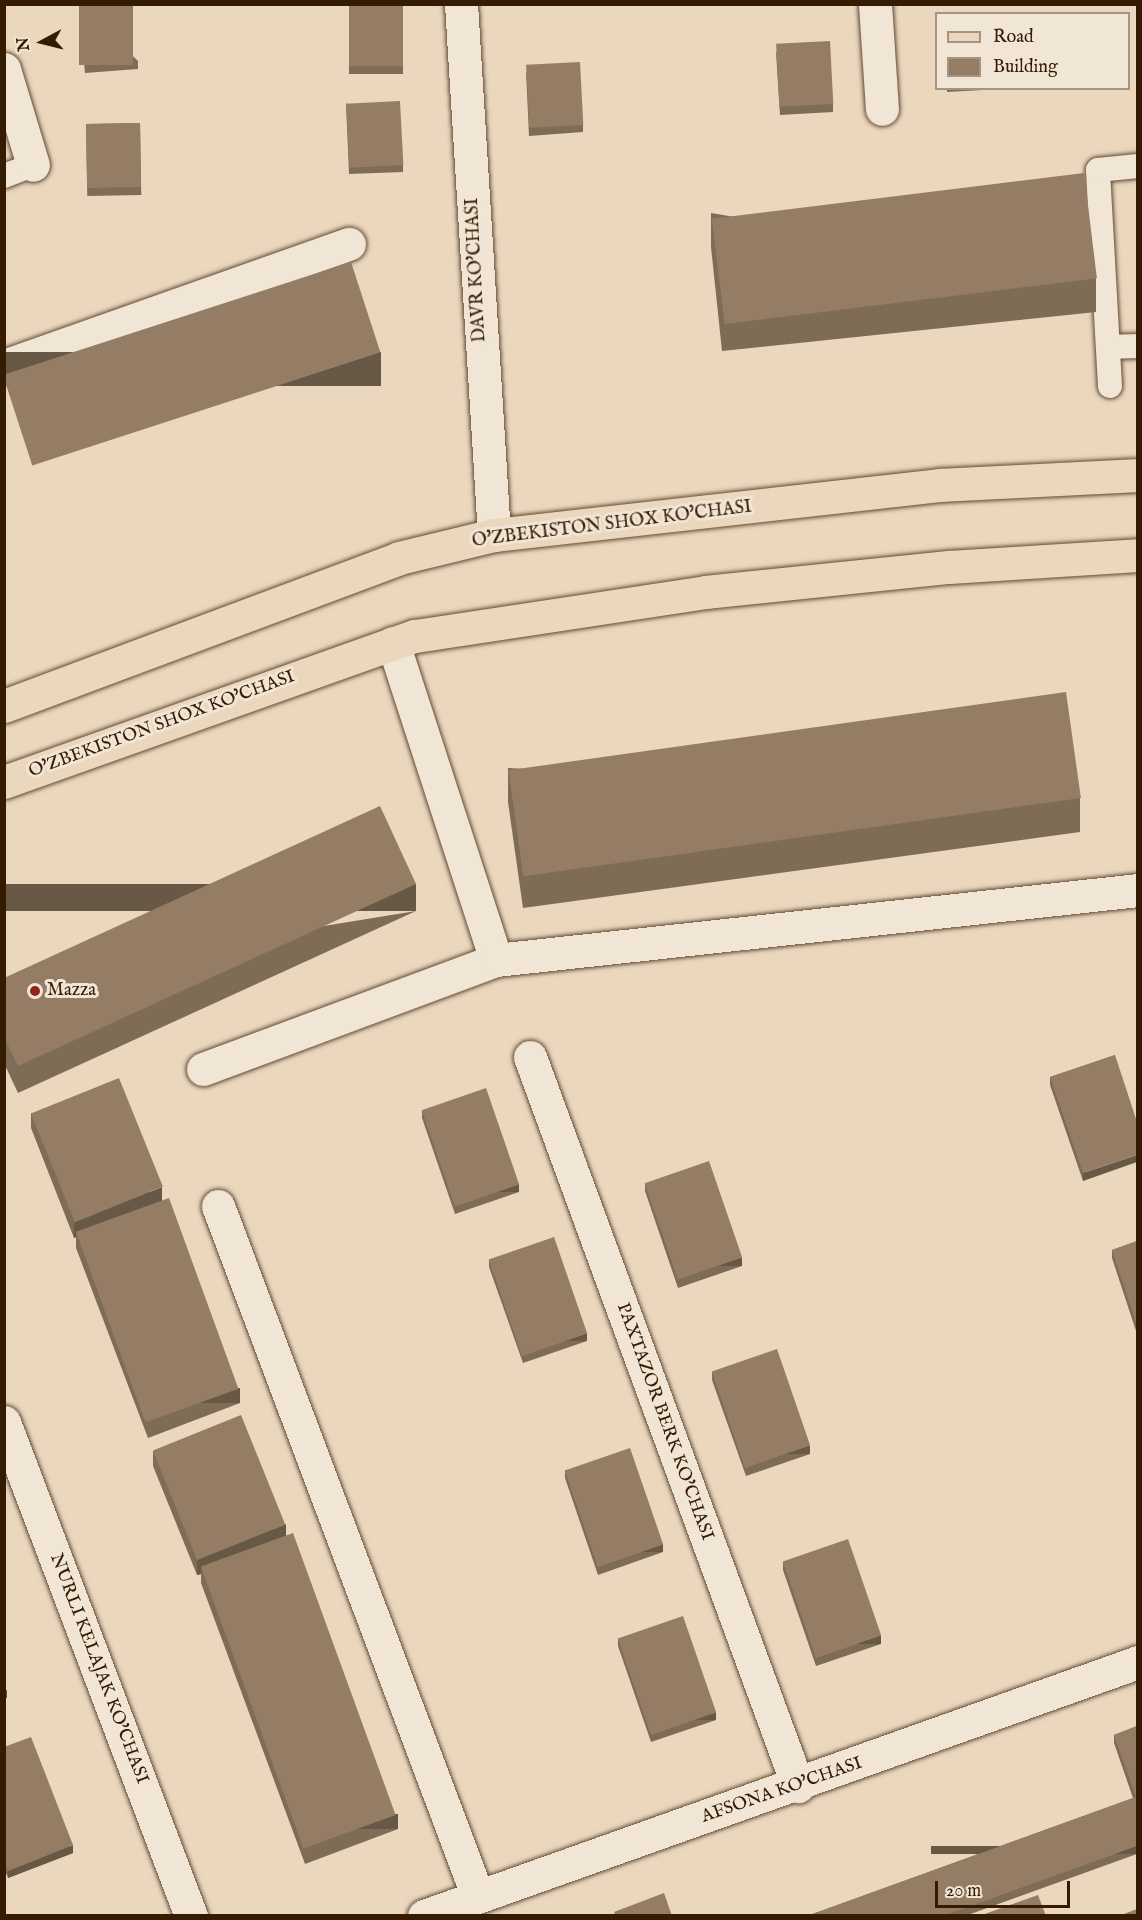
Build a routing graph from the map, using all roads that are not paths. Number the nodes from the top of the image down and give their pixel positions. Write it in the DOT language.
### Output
graph roads {
  1 [pos="461,4"];
  2 [pos="875,4"];
  3 [pos="4,69"];
  4 [pos="882,110"];
  5 [pos="1137,166"];
  6 [pos="19,171"];
  7 [pos="349,244"];
  8 [pos="1137,346"];
  9 [pos="1108,347"];
  10 [pos="4,366"];
  11 [pos="1110,386"];
  12 [pos="1137,475"];
  13 [pos="494,535"];
  14 [pos="1137,555"];
  15 [pos="393,643"];
  16 [pos="4,706"];
  17 [pos="4,782"];
  18 [pos="1137,890"];
  19 [pos="496,960"];
  20 [pos="530,1057"];
  21 [pos="203,1069"];
  22 [pos="218,1206"];
  23 [pos="4,1422"];
  24 [pos="1137,1662"];
  25 [pos="798,1786"];
  26 [pos="478,1896"];
  27 [pos="191,1916"];
  28 [pos="424,1916"];
  1 -- 13 [label="street, DAVR KO'CHASI"];
  2 -- 4 [label="street"];
  3 -- 6 [label="street"];
  5 -- 9 [label="lane"];
  7 -- 10 [label="street"];
  8 -- 9 [label="lane"];
  9 -- 11 [label="lane"];
  12 -- 13 [label="main road, O'ZBEKISTON SHOX KO'CHASI"];
  13 -- 16 [label="main road, O'ZBEKISTON SHOX KO'CHASI"];
  14 -- 15 [label="main road, O'ZBEKISTON SHOX KO'CHASI"];
  15 -- 17 [label="main road, O'ZBEKISTON SHOX KO'CHASI"];
  15 -- 19 [label="street"];
  18 -- 19 [label="street"];
  19 -- 21 [label="street"];
  20 -- 25 [label="street, PAXTAZOR BERK KO'CHASI"];
  22 -- 26 [label="street"];
  23 -- 27 [label="street, NURLI KELAJAK KO'CHASI"];
  24 -- 25 [label="street, AFSONA KO'CHASI"];
  25 -- 26 [label="street, AFSONA KO'CHASI"];
  26 -- 28 [label="street, AFSONA KO'CHASI"];
}
